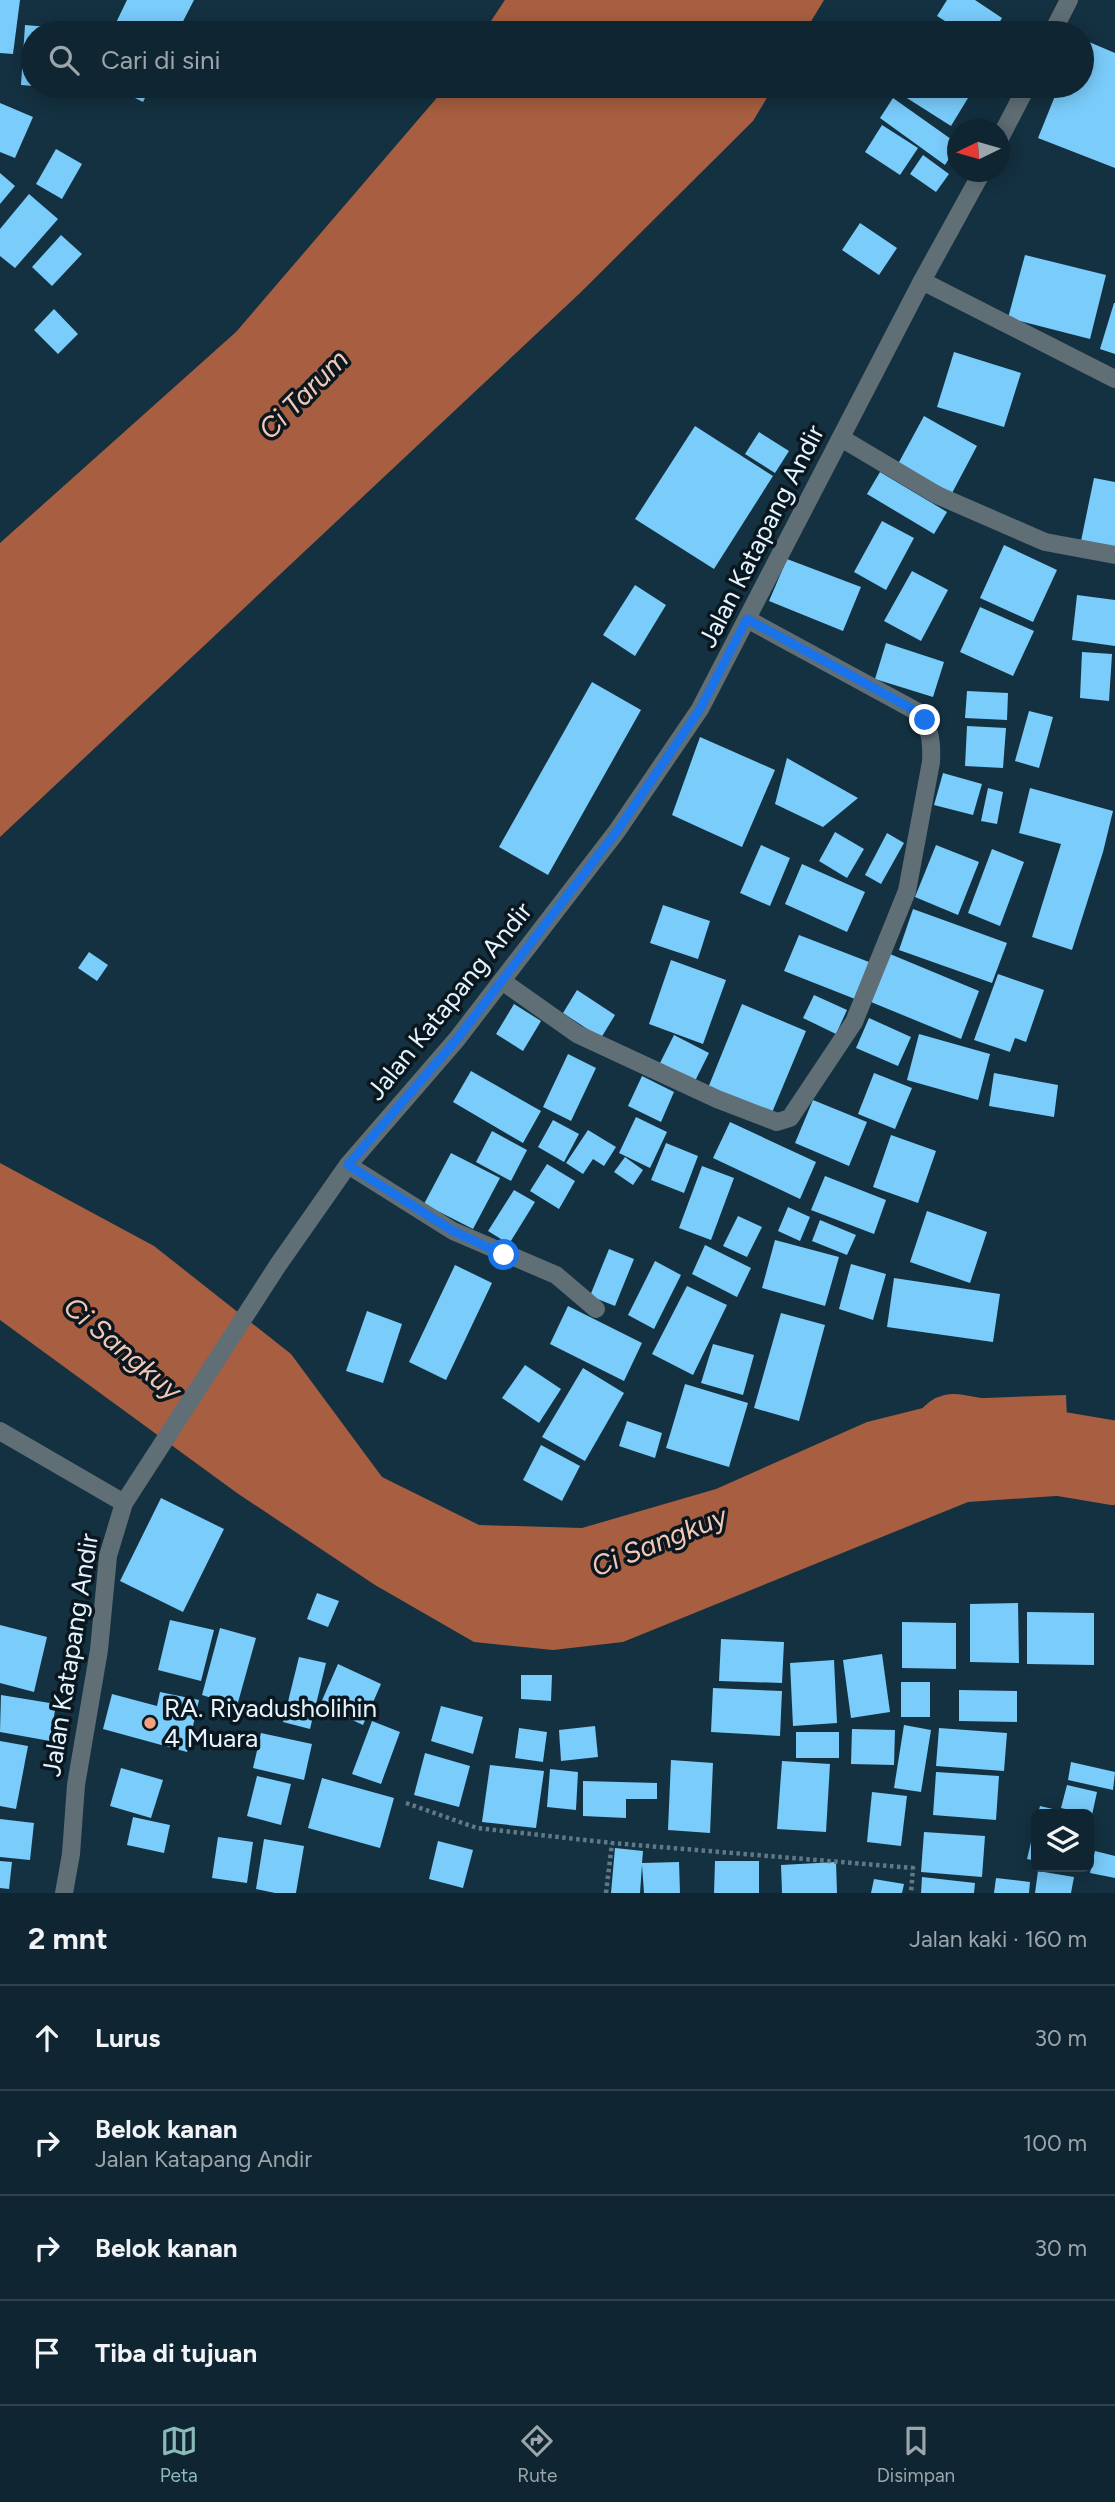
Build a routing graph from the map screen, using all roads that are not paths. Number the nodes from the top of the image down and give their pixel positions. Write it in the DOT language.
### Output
graph roads {
  1 [pos="1069,0"];
  2 [pos="1058,21"];
  3 [pos="1021,98"];
  4 [pos="1009,119"];
  5 [pos="976,182"];
  6 [pos="922,281"];
  7 [pos="1115,379"];
  8 [pos="841,438"];
  9 [pos="1115,555"];
  10 [pos="747,619"];
  11 [pos="502,981"];
  12 [pos="348,1165"];
  13 [pos="596,1309"];
  14 [pos="0,1431"];
  15 [pos="124,1503"];
  16 [pos="64,1893"];
  1 -- 2 [label="street"];
  3 -- 4 [label="street"];
  5 -- 6 [label="street, Jalan Katapang Andir"];
  6 -- 7 [label="street"];
  6 -- 8 [label="street, Jalan Katapang Andir"];
  8 -- 9 [label="street"];
  8 -- 10 [label="street, Jalan Katapang Andir"];
  10 -- 11 [label="street, Jalan Katapang Andir"];
  10 -- 11 [label="street"];
  11 -- 12 [label="street, Jalan Katapang Andir"];
  12 -- 13 [label="street"];
  12 -- 15 [label="street, Jalan Katapang Andir"];
  14 -- 15 [label="street"];
  15 -- 16 [label="street, Jalan Katapang Andir"];
}
